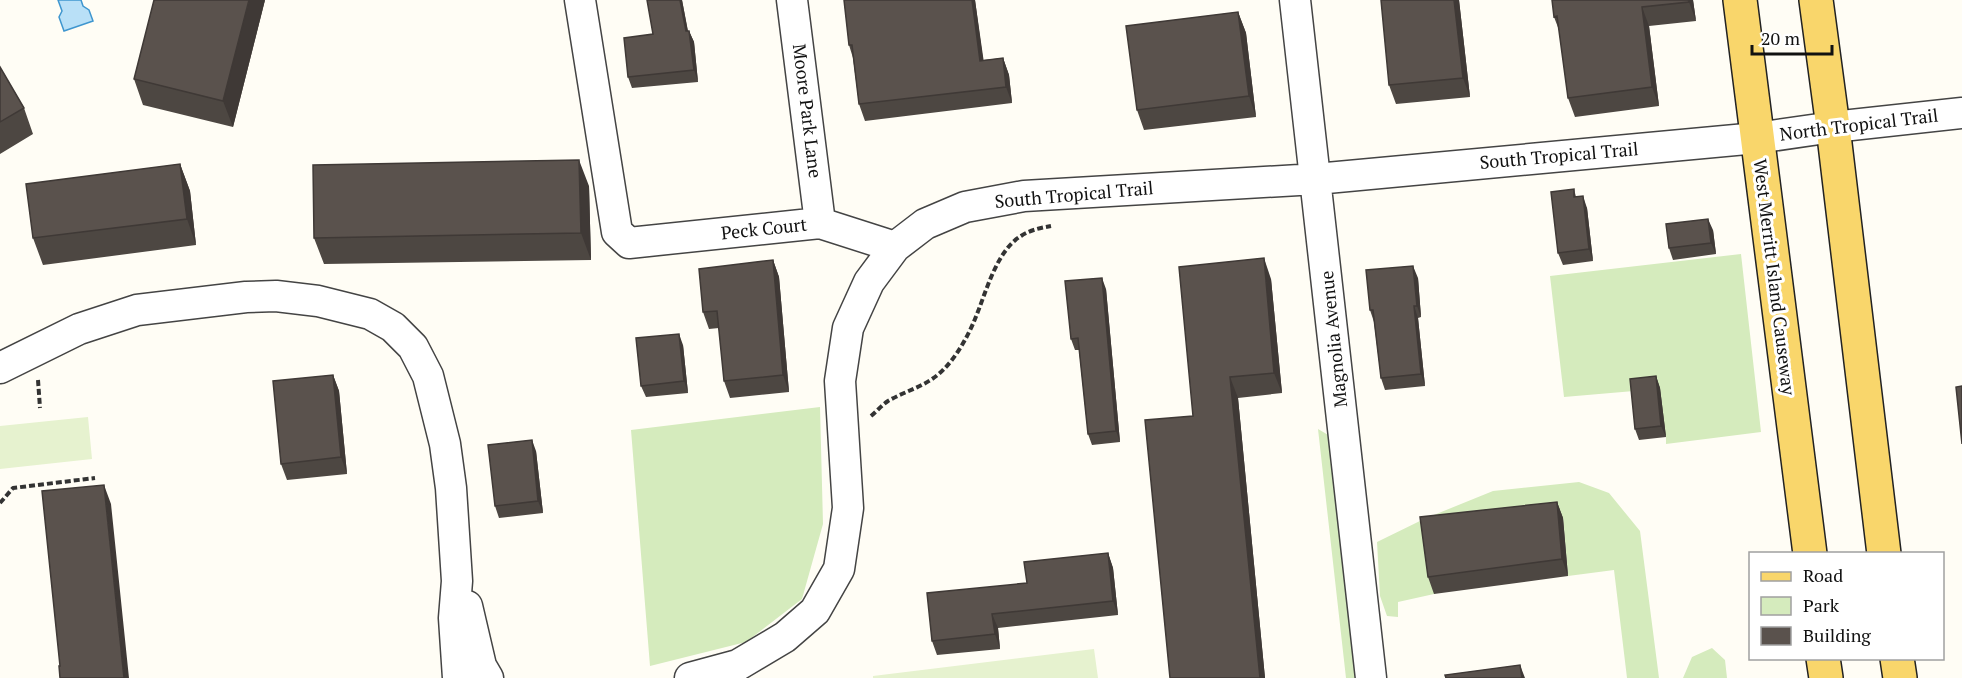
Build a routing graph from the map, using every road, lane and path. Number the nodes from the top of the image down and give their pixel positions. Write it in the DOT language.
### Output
graph roads {
  1 [pos="580,0"];
  2 [pos="792,0"];
  3 [pos="1295,0"];
  4 [pos="1740,0"];
  5 [pos="1816,0"];
  6 [pos="1962,113"];
  7 [pos="1833,127"];
  8 [pos="1757,138"];
  9 [pos="1316,179"];
  10 [pos="820,223"];
  11 [pos="1051,226"];
  12 [pos="895,247"];
  13 [pos="0,368"];
  14 [pos="867,424"];
  15 [pos="94,478"];
  16 [pos="0,502"];
  17 [pos="1810,552"];
  18 [pos="1884,552"];
  19 [pos="457,581"];
  20 [pos="1823,660"];
  21 [pos="1898,660"];
  22 [pos="458,678"];
  23 [pos="488,678"];
  24 [pos="690,678"];
  25 [pos="1371,678"];
  26 [pos="1826,678"];
  27 [pos="1900,678"];
  1 -- 10 [label="street, Peck Court"];
  2 -- 10 [label="street, Moore Park Lane"];
  3 -- 9 [label="street, Magnolia Avenue"];
  4 -- 8 [label="main road, West Merritt Island Causeway"];
  5 -- 7 [label="main road"];
  6 -- 7 [label="street, North Tropical Trail"];
  7 -- 8 [label="street, North Tropical Trail"];
  7 -- 18 [label="main road"];
  8 -- 9 [label="street, South Tropical Trail"];
  8 -- 17 [label="main road, West Merritt Island Causeway"];
  9 -- 12 [label="street, South Tropical Trail"];
  9 -- 25 [label="street, Magnolia Avenue"];
  10 -- 12 [label="street, Peck Court"];
  11 -- 14 [label="path"];
  12 -- 24 [label="street, South Tropical Trail"];
  13 -- 19 [label="street"];
  15 -- 16 [label="path"];
  19 -- 22 [label="street"];
  19 -- 23 [label="street"];
  20 -- 26 [label="main road"];
  21 -- 27 [label="main road"];
}
